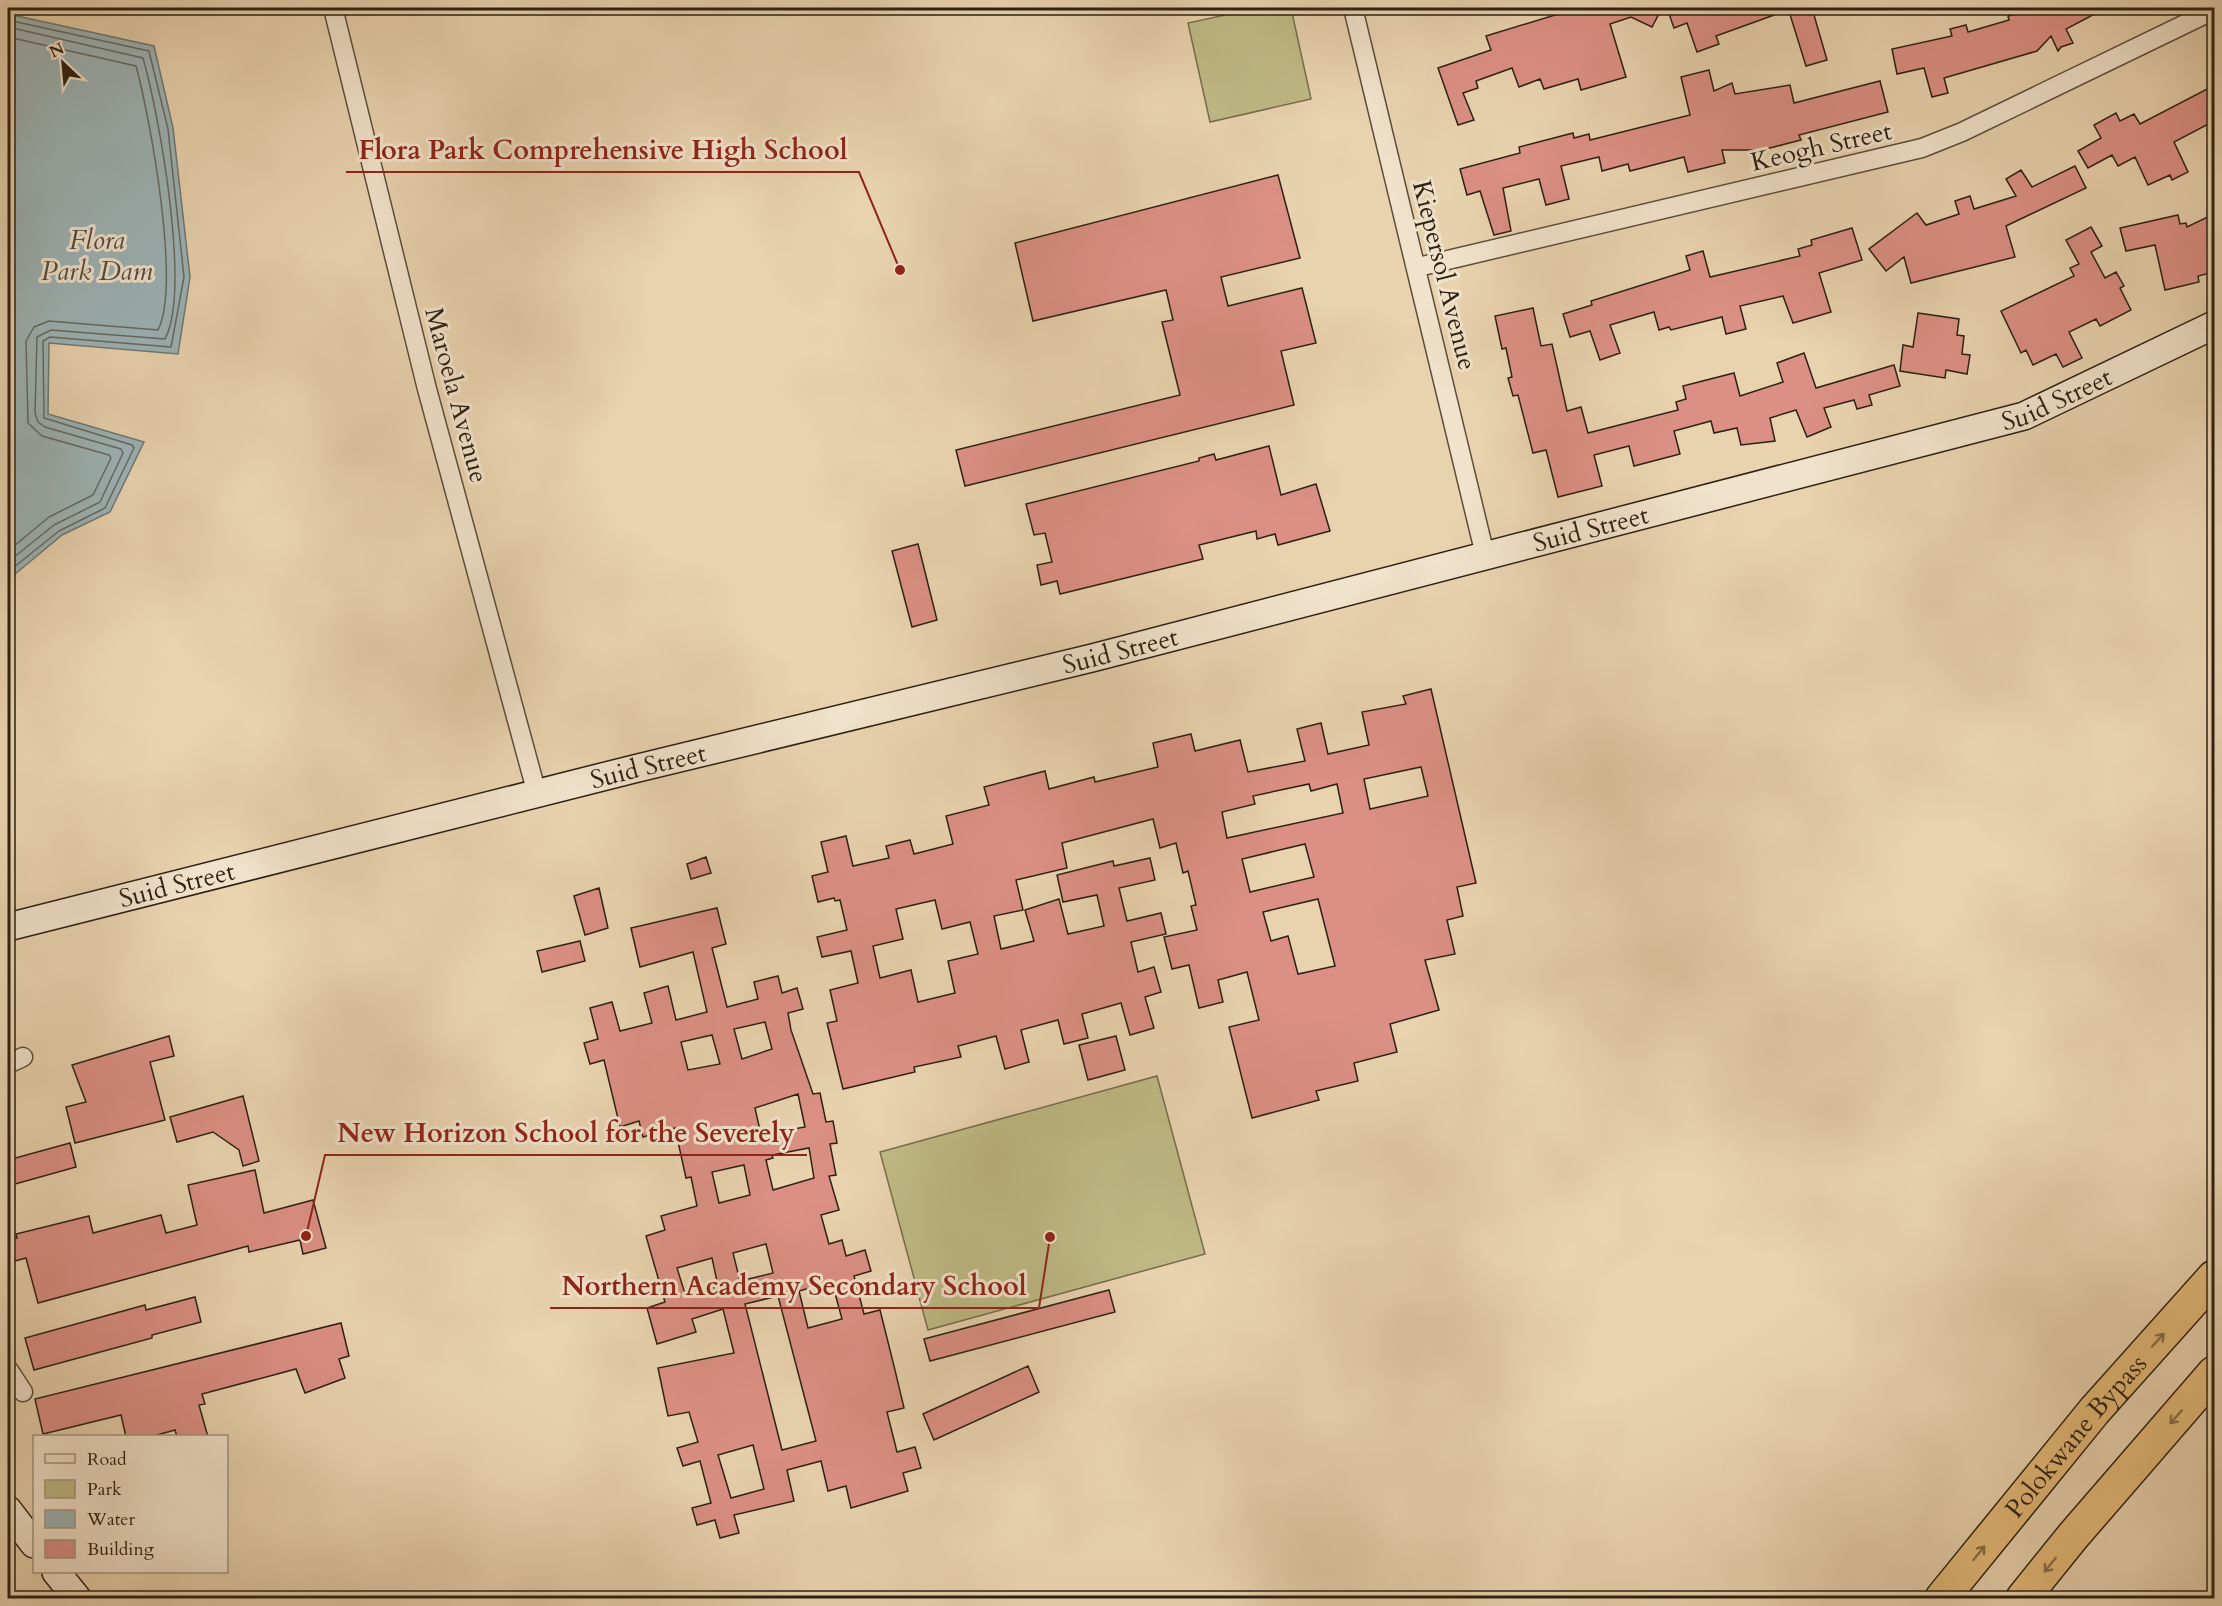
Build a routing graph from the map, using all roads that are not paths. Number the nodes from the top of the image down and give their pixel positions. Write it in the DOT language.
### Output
graph roads {
  1 [pos="333,8"];
  2 [pos="1353,8"];
  3 [pos="2214,10"];
  4 [pos="2193,14"];
  5 [pos="1418,267"];
  6 [pos="2214,325"];
  7 [pos="1485,555"];
  8 [pos="537,794"];
  9 [pos="8,927"];
  10 [pos="2214,1277"];
  11 [pos="8,1369"];
  12 [pos="2214,1372"];
  13 [pos="23,1392"];
  14 [pos="8,1510"];
  15 [pos="33,1543"];
  16 [pos="57,1573"];
  17 [pos="77,1599"];
  18 [pos="1942,1599"];
  19 [pos="2023,1599"];
  1 -- 8 [label="street, Maroela Avenue"];
  2 -- 5 [label="street, Kiepersol Avenue"];
  3 -- 4 [label="street, Keogh Street"];
  4 -- 5 [label="street, Keogh Street"];
  5 -- 7 [label="street, Kiepersol Avenue"];
  6 -- 7 [label="street, Suid Street"];
  7 -- 8 [label="street, Suid Street"];
  8 -- 9 [label="street, Suid Street"];
  18 -- 10 [label="highway, Polokwane Bypass, one-way"];
  11 -- 13 [label="street"];
  12 -- 19 [label="highway, one-way"];
  14 -- 15 [label="street"];
  16 -- 17 [label="street"];
}
